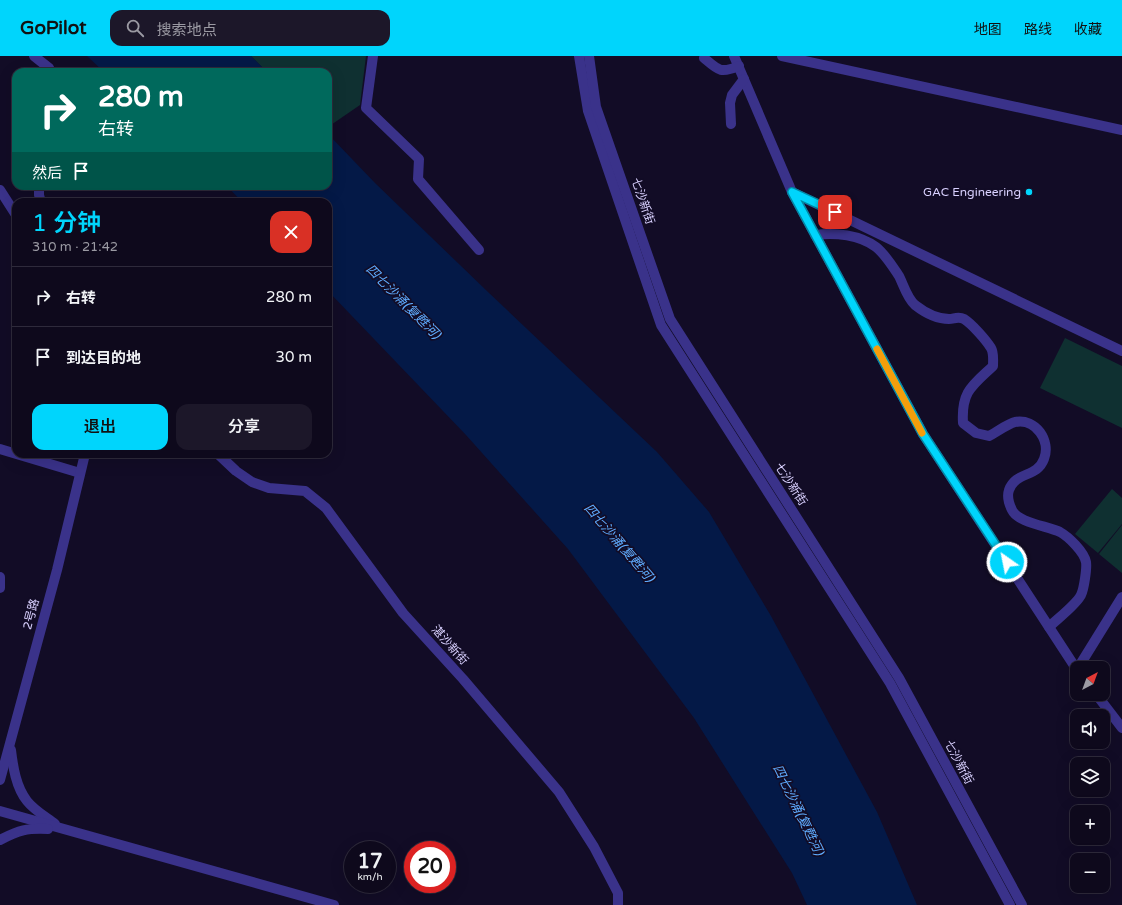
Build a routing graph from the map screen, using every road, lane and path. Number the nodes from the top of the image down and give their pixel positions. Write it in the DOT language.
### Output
graph roads {
  1 [pos="34,56"];
  2 [pos="373,56"];
  3 [pos="579,56"];
  4 [pos="590,56"];
  5 [pos="734,56"];
  6 [pos="782,56"];
  7 [pos="704,58"];
  8 [pos="739,66"];
  9 [pos="49,68"];
  10 [pos="744,79"];
  11 [pos="731,124"];
  12 [pos="1122,130"];
  13 [pos="0,190"];
  14 [pos="792,192"];
  15 [pos="12,209"];
  16 [pos="815,234"];
  17 [pos="479,250"];
  18 [pos="1122,352"];
  19 [pos="0,449"];
  20 [pos="12,453"];
  21 [pos="30,458"];
  22 [pos="84,458"];
  23 [pos="222,458"];
  24 [pos="80,473"];
  25 [pos="0,577"];
  26 [pos="0,588"];
  27 [pos="1122,597"];
  28 [pos="1049,627"];
  29 [pos="1071,661"];
  30 [pos="1083,661"];
  31 [pos="1101,701"];
  32 [pos="1122,728"];
  33 [pos="11,744"];
  34 [pos="0,759"];
  35 [pos="0,780"];
  36 [pos="0,811"];
  37 [pos="62,829"];
  38 [pos="0,840"];
  39 [pos="334,905"];
  40 [pos="618,905"];
  41 [pos="1010,905"];
  42 [pos="1022,905"];
  1 -- 9 [label="street"];
  2 -- 17 [label="street"];
  3 -- 41 [label="street, 七沙新街"];
  4 -- 42 [label="street, 七沙新街"];
  5 -- 8 [label="street"];
  6 -- 12 [label="street"];
  7 -- 8 [label="street"];
  8 -- 10 [label="street"];
  10 -- 11 [label="street"];
  10 -- 14 [label="street"];
  13 -- 15 [label="street"];
  14 -- 16 [label="street"];
  14 -- 18 [label="street"];
  16 -- 28 [label="street"];
  16 -- 28 [label="street"];
  19 -- 20 [label="street"];
  21 -- 24 [label="street"];
  22 -- 24 [label="street, 2号路"];
  23 -- 40 [label="street, 湛沙新街"];
  24 -- 33 [label="street, 2号路"];
  25 -- 26 [label="street"];
  27 -- 30 [label="street"];
  28 -- 29 [label="street"];
  31 -- 32 [label="street"];
  33 -- 34 [label="street"];
  33 -- 35 [label="street, 2号路"];
  33 -- 37 [label="street"];
  36 -- 37 [label="street"];
  37 -- 38 [label="street"];
  37 -- 39 [label="street"];
}
